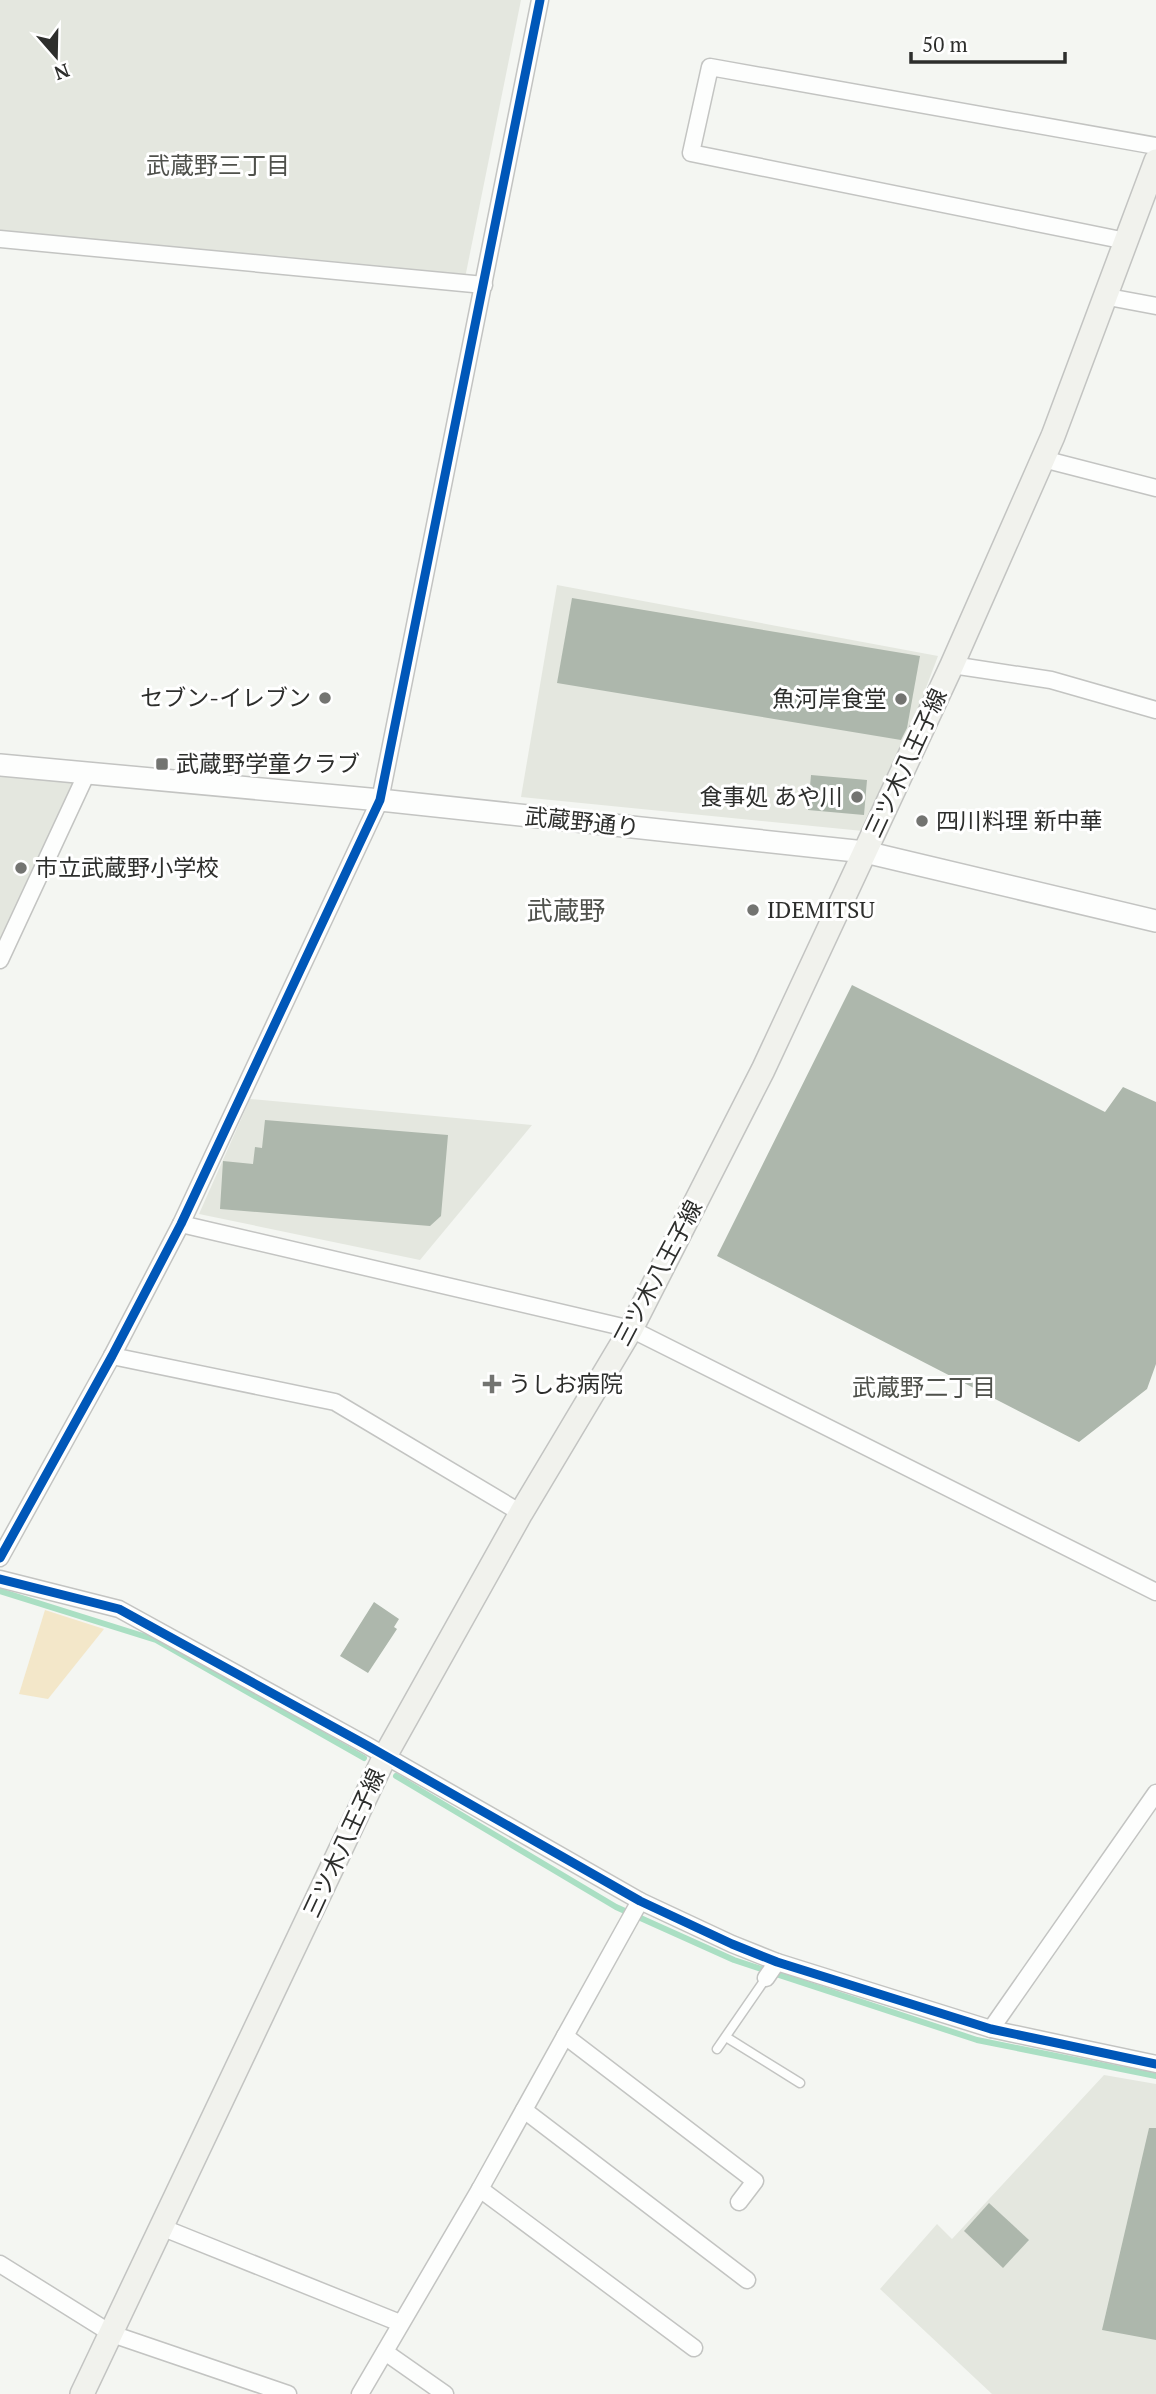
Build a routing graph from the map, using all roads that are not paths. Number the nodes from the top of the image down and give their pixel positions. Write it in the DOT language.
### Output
graph roads {
  1 [pos="540,0"];
  2 [pos="1156,146"];
  3 [pos="1156,161"];
  4 [pos="0,239"];
  5 [pos="1126,241"];
  6 [pos="484,285"];
  7 [pos="1103,296"];
  8 [pos="1156,306"];
  9 [pos="1043,459"];
  10 [pos="1156,488"];
  11 [pos="952,665"];
  12 [pos="1156,710"];
  13 [pos="0,765"];
  14 [pos="86,775"];
  15 [pos="380,800"];
  16 [pos="865,852"];
  17 [pos="1156,921"];
  18 [pos="0,960"];
  19 [pos="181,1224"];
  20 [pos="631,1329"];
  21 [pos="112,1356"];
  22 [pos="521,1513"];
  23 [pos="0,1558"];
  24 [pos="0,1579"];
  25 [pos="1156,1592"];
  26 [pos="385,1756"];
  27 [pos="1156,1793"];
  28 [pos="638,1903"];
  29 [pos="772,1969"];
  30 [pos="991,2029"];
  31 [pos="565,2036"];
  32 [pos="726,2037"];
  33 [pos="717,2049"];
  34 [pos="1156,2064"];
  35 [pos="800,2083"];
  36 [pos="524,2110"];
  37 [pos="480,2189"];
  38 [pos="739,2202"];
  39 [pos="161,2227"];
  40 [pos="0,2264"];
  41 [pos="747,2280"];
  42 [pos="400,2323"];
  43 [pos="112,2334"];
  44 [pos="694,2348"];
  45 [pos="385,2352"];
  46 [pos="363,2393"];
  47 [pos="82,2394"];
  48 [pos="288,2394"];
  49 [pos="444,2394"];
  1 -- 6 [label="street"];
  2 -- 5 [label="street"];
  3 -- 5 [label="main road, 三ツ木八王子線"];
  4 -- 6 [label="street"];
  5 -- 7 [label="main road, 三ツ木八王子線"];
  6 -- 15 [label="street"];
  7 -- 8 [label="street"];
  7 -- 9 [label="main road, 三ツ木八王子線"];
  9 -- 10 [label="street"];
  9 -- 11 [label="main road, 三ツ木八王子線"];
  11 -- 12 [label="street"];
  11 -- 16 [label="main road, 三ツ木八王子線"];
  13 -- 14 [label="street, 武蔵野通り"];
  14 -- 15 [label="street, 武蔵野通り"];
  14 -- 18 [label="street"];
  15 -- 16 [label="street, 武蔵野通り"];
  15 -- 19 [label="street"];
  16 -- 17 [label="street, 武蔵野通り"];
  16 -- 20 [label="main road, 三ツ木八王子線"];
  19 -- 20 [label="street"];
  19 -- 21 [label="street"];
  20 -- 22 [label="main road, 三ツ木八王子線"];
  20 -- 25 [label="street"];
  21 -- 22 [label="street"];
  21 -- 23 [label="street"];
  22 -- 26 [label="main road, 三ツ木八王子線"];
  24 -- 26 [label="street"];
  26 -- 28 [label="street"];
  26 -- 39 [label="main road, 三ツ木八王子線"];
  27 -- 30 [label="street"];
  28 -- 29 [label="street"];
  28 -- 31 [label="street"];
  29 -- 30 [label="street"];
  29 -- 32 [label="lane"];
  30 -- 34 [label="street"];
  31 -- 36 [label="street"];
  31 -- 38 [label="street"];
  32 -- 33 [label="lane"];
  32 -- 35 [label="lane"];
  36 -- 37 [label="street"];
  36 -- 41 [label="street"];
  37 -- 42 [label="street"];
  37 -- 44 [label="street"];
  39 -- 42 [label="street"];
  39 -- 43 [label="main road, 三ツ木八王子線"];
  40 -- 43 [label="street"];
  42 -- 45 [label="street"];
  43 -- 47 [label="main road, 三ツ木八王子線"];
  43 -- 48 [label="street"];
  45 -- 46 [label="street"];
  45 -- 49 [label="street"];
}
